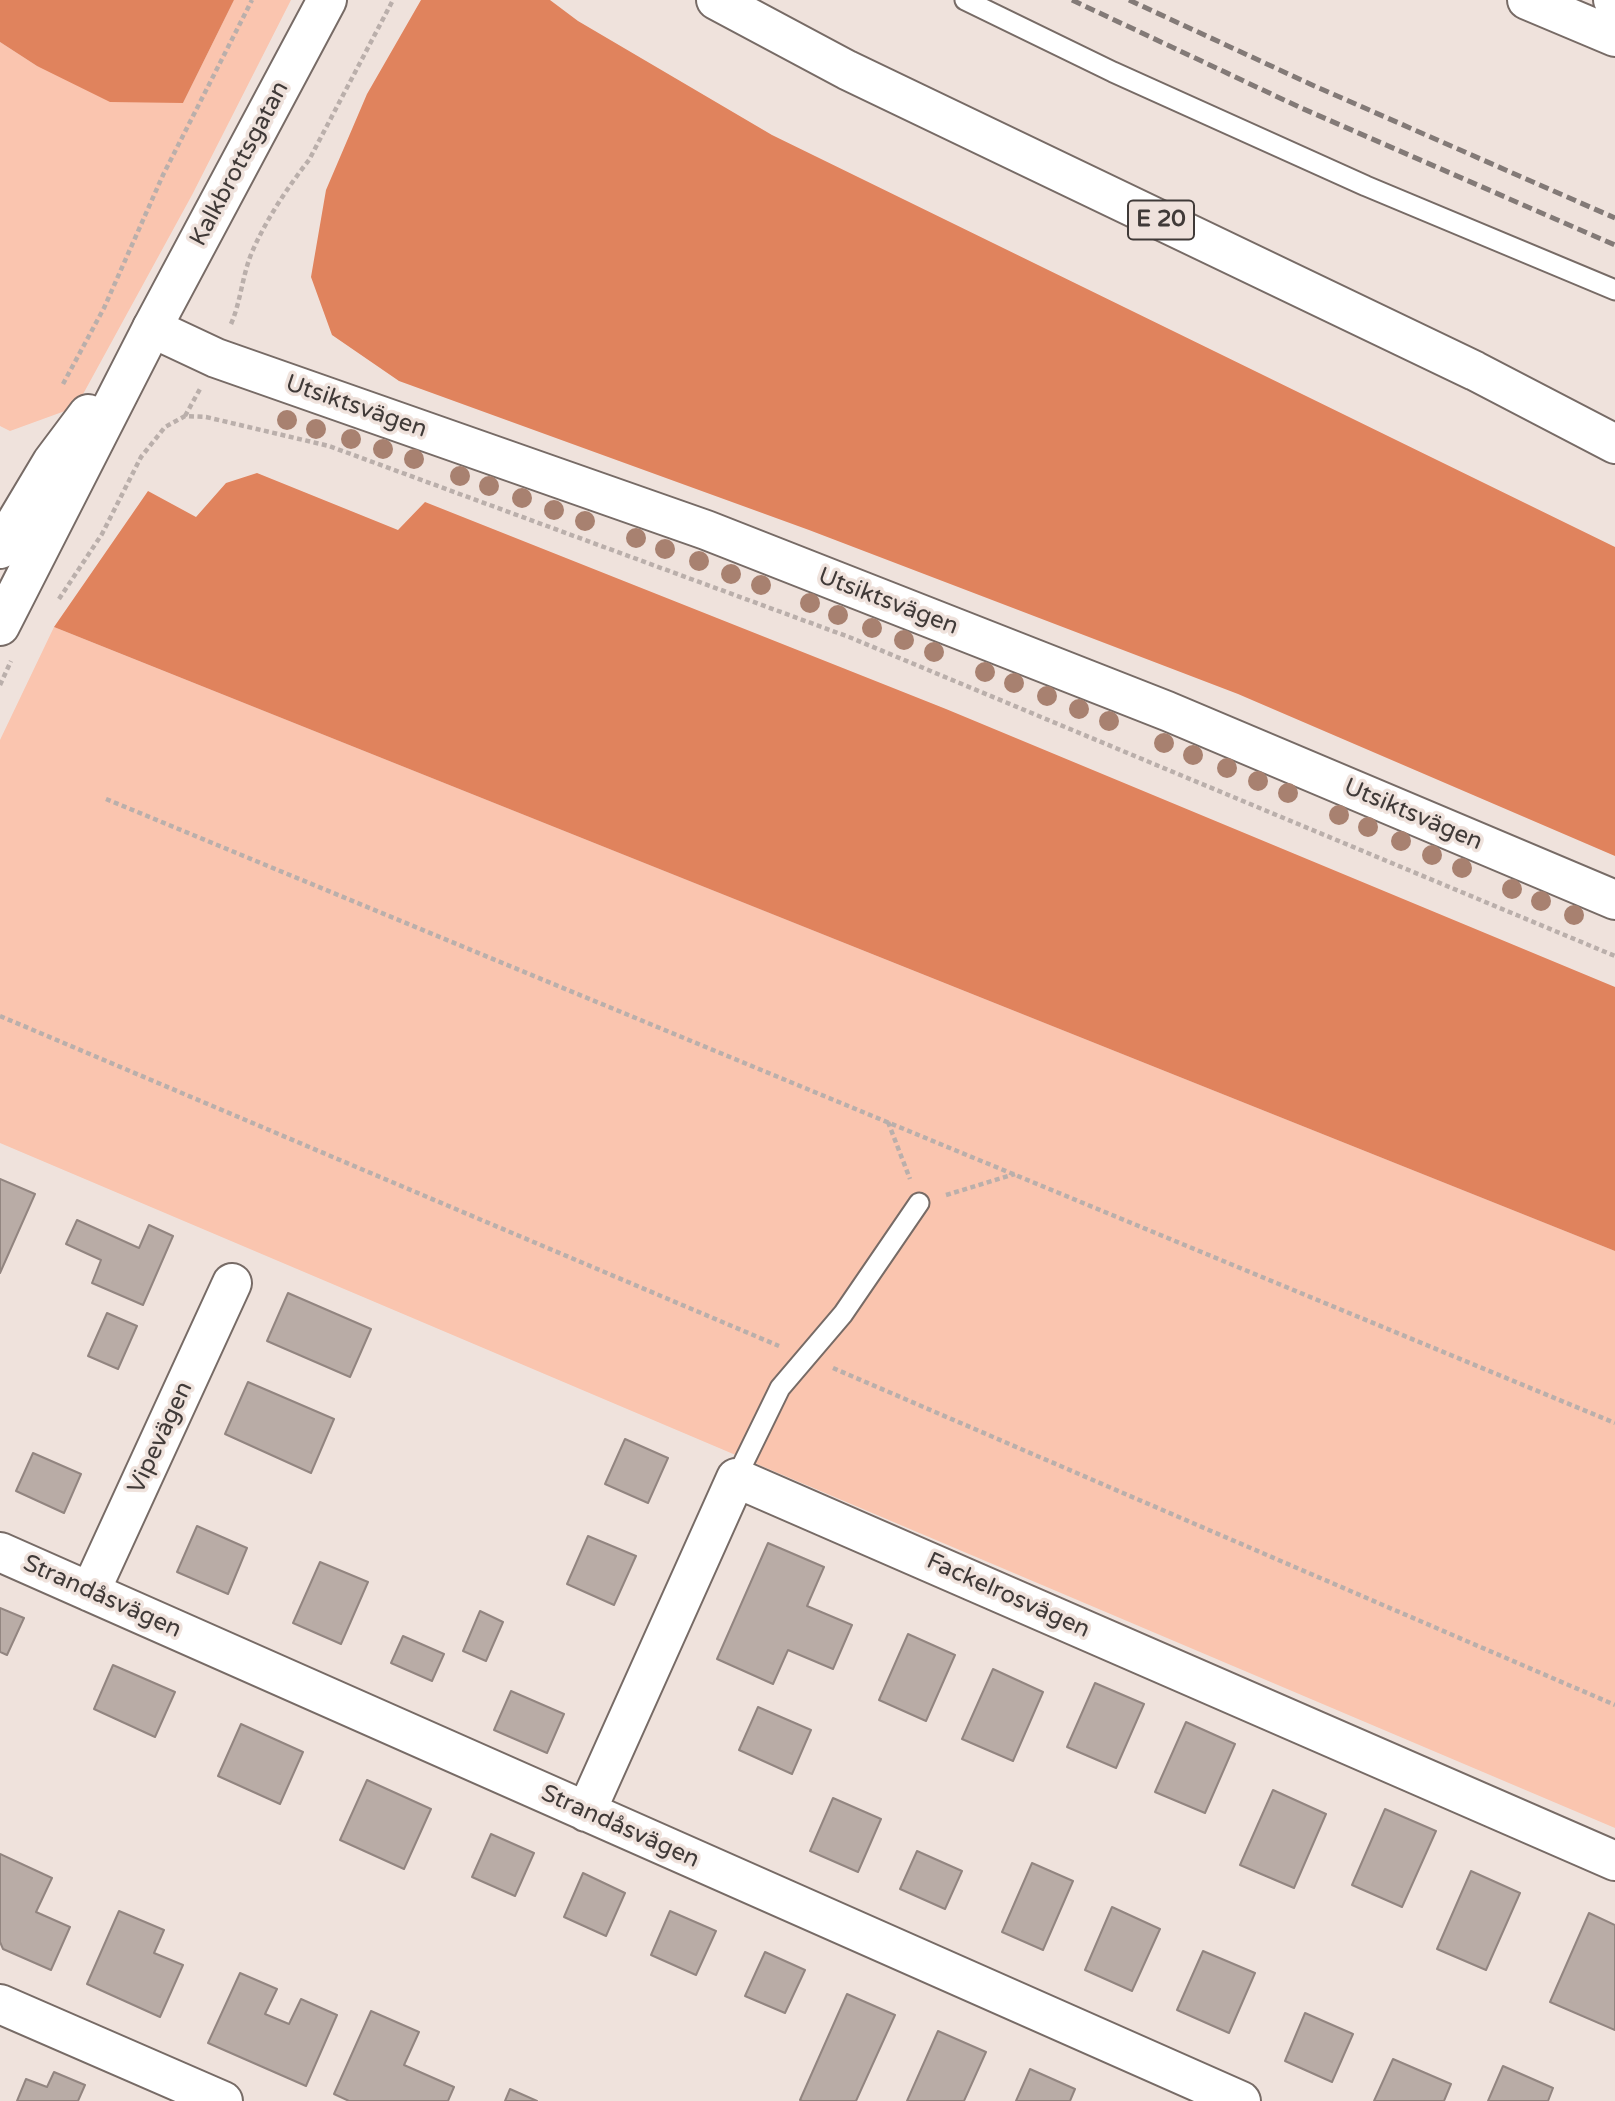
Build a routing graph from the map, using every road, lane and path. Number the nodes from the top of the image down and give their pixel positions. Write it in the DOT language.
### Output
graph roads {
  1 [pos="253,0"];
  2 [pos="327,0"];
  3 [pos="393,0"];
  4 [pos="716,0"];
  5 [pos="965,0"];
  6 [pos="1527,0"];
  7 [pos="1615,37"];
  8 [pos="1615,290"];
  9 [pos="152,328"];
  10 [pos="216,358"];
  11 [pos="62,386"];
  12 [pos="185,416"];
  13 [pos="1615,444"];
  14 [pos="0,549"];
  15 [pos="57,601"];
  16 [pos="6,642"];
  17 [pos="0,685"];
  18 [pos="106,799"];
  19 [pos="1615,900"];
  20 [pos="1615,956"];
  21 [pos="888,1121"];
  22 [pos="1015,1174"];
  23 [pos="919,1203"];
  24 [pos="232,1283"];
  25 [pos="1615,1423"];
  26 [pos="736,1478"];
  27 [pos="0,1552"];
  28 [pos="90,1592"];
  29 [pos="586,1812"];
  30 [pos="1615,1861"];
  31 [pos="0,2004"];
  32 [pos="223,2101"];
  33 [pos="1241,2101"];
  1 -- 11 [label="path"];
  2 -- 9 [label="main road, Kalkbrottsgatan"];
  3 -- 10 [label="path"];
  4 -- 13 [label="main road, E 20"];
  5 -- 8 [label="lane"];
  6 -- 7 [label="main road"];
  9 -- 10 [label="main road, Utsiktsvägen"];
  9 -- 14 [label="main road, Kalkbrottsgatan"];
  9 -- 16 [label="main road, Kalkbrottsgatan"];
  10 -- 12 [label="path"];
  10 -- 19 [label="main road, Utsiktsvägen"];
  12 -- 15 [label="path"];
  12 -- 20 [label="path"];
  16 -- 17 [label="path"];
  18 -- 21 [label="path"];
  21 -- 22 [label="path"];
  21 -- 23 [label="path"];
  22 -- 23 [label="path"];
  22 -- 25 [label="path"];
  23 -- 26 [label="lane"];
  24 -- 28 [label="main road, Vipevägen"];
  26 -- 29 [label="main road"];
  26 -- 30 [label="main road, Fackelrosvägen"];
  27 -- 28 [label="main road, Strandåsvägen"];
  28 -- 29 [label="main road, Strandåsvägen"];
  29 -- 33 [label="main road, Strandåsvägen"];
  31 -- 32 [label="main road"];
}
